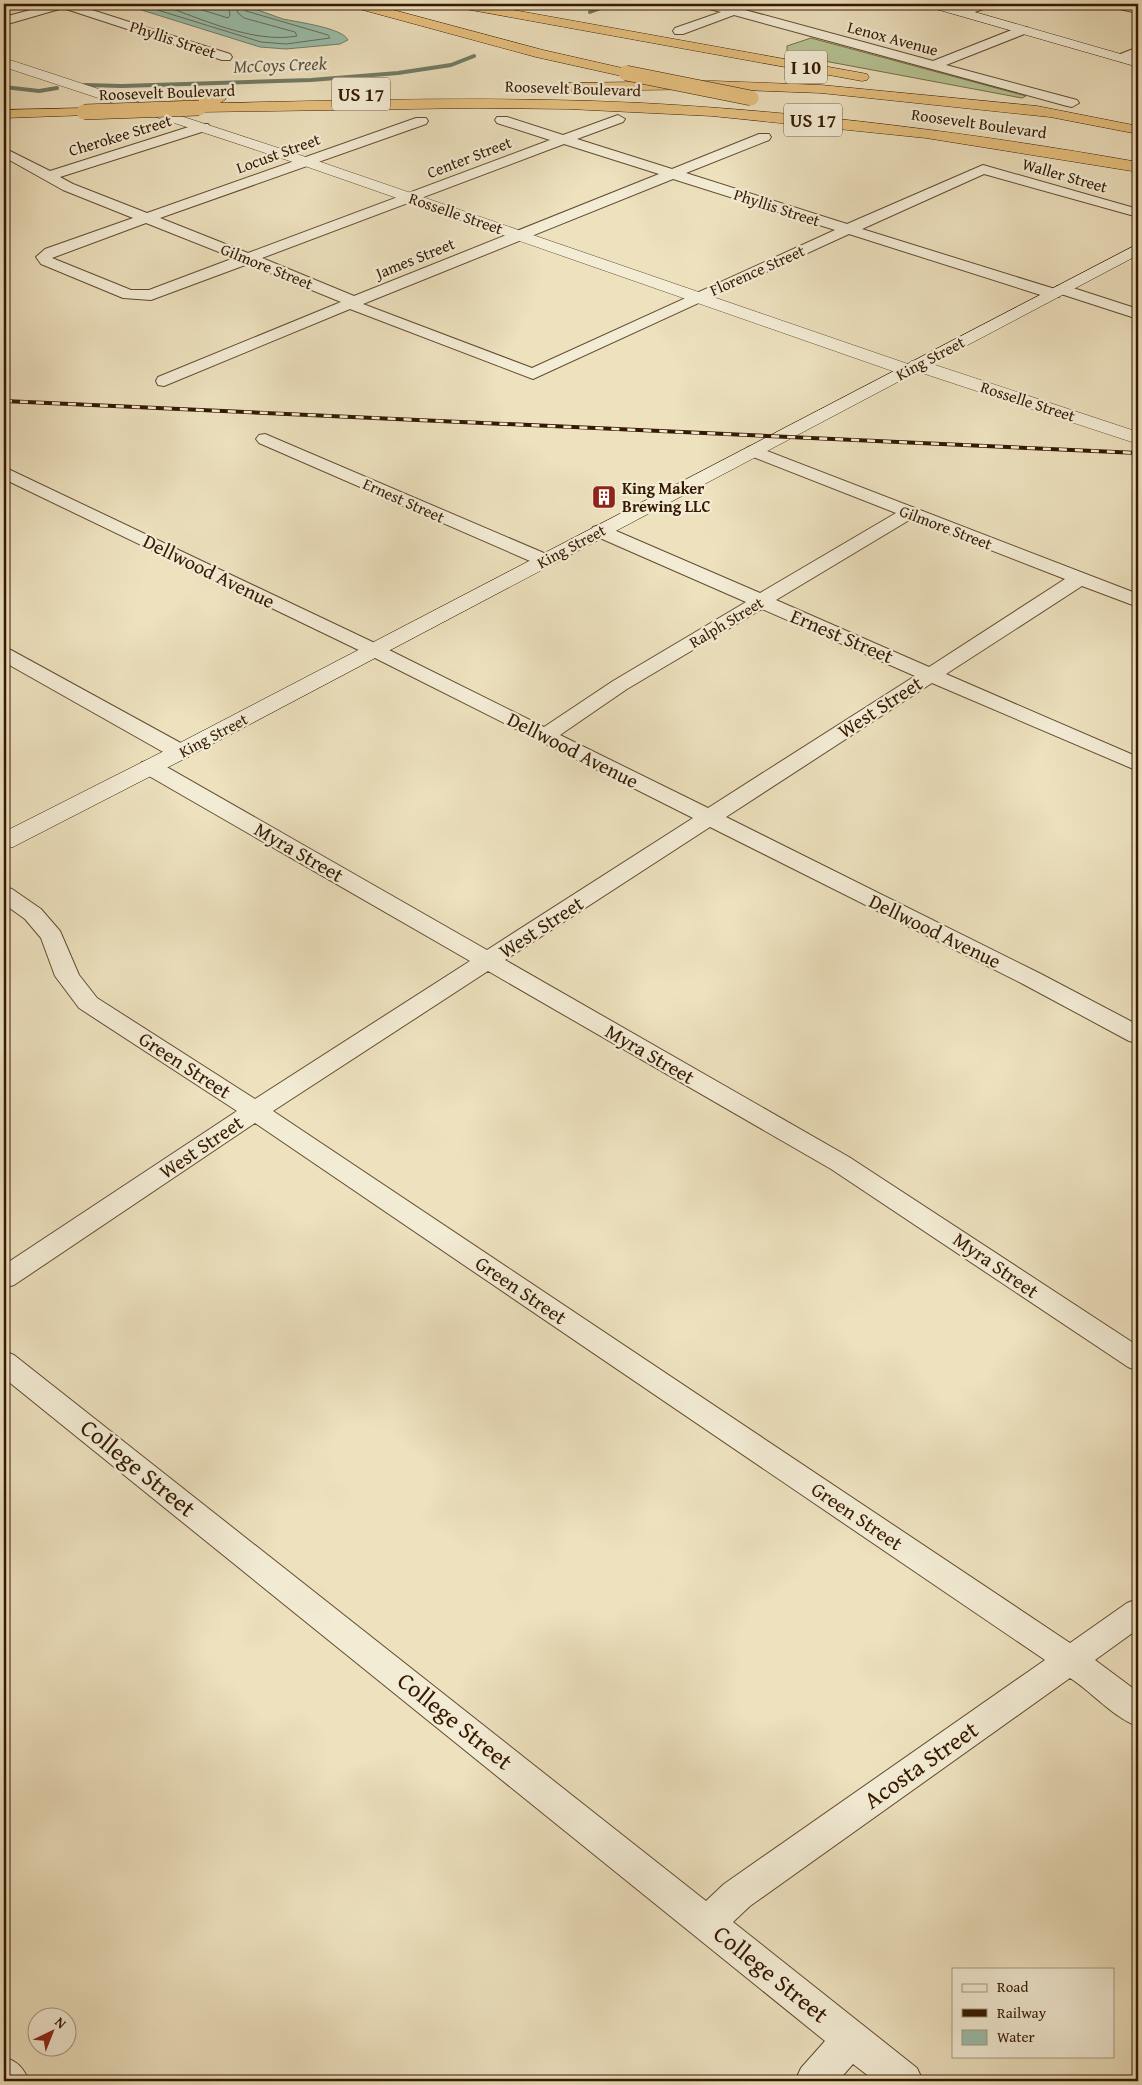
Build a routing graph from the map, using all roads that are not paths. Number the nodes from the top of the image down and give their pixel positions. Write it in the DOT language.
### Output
graph roads {
  1 [pos="64,4"];
  2 [pos="460,4"];
  3 [pos="478,4"];
  4 [pos="706,4"];
  5 [pos="934,4"];
  6 [pos="985,4"];
  7 [pos="1114,4"];
  8 [pos="351,5"];
  9 [pos="1138,10"];
  10 [pos="734,11"];
  11 [pos="963,12"];
  12 [pos="4,21"];
  13 [pos="558,22"];
  14 [pos="1024,30"];
  15 [pos="679,31"];
  16 [pos="1138,51"];
  17 [pos="226,57"];
  18 [pos="1122,58"];
  19 [pos="4,62"];
  20 [pos="1138,63"];
  21 [pos="933,66"];
  22 [pos="876,79"];
  23 [pos="895,83"];
  24 [pos="546,88"];
  25 [pos="496,89"];
  26 [pos="1072,103"];
  27 [pos="4,106"];
  28 [pos="4,114"];
  29 [pos="1054,114"];
  30 [pos="502,120"];
  31 [pos="618,120"];
  32 [pos="421,121"];
  33 [pos="203,127"];
  34 [pos="1138,130"];
  35 [pos="764,137"];
  36 [pos="565,139"];
  37 [pos="4,152"];
  38 [pos="307,162"];
  39 [pos="1138,166"];
  40 [pos="983,169"];
  41 [pos="672,174"];
  42 [pos="48,176"];
  43 [pos="412,197"];
  44 [pos="1138,214"];
  45 [pos="147,219"];
  46 [pos="847,230"];
  47 [pos="519,235"];
  48 [pos="1138,249"];
  49 [pos="248,258"];
  50 [pos="1057,291"];
  51 [pos="151,295"];
  52 [pos="697,297"];
  53 [pos="351,302"];
  54 [pos="1138,314"];
  55 [pos="912,367"];
  56 [pos="533,374"];
  57 [pos="164,381"];
  58 [pos="1138,438"];
  59 [pos="265,439"];
  60 [pos="754,451"];
  61 [pos="4,472"];
  62 [pos="910,512"];
  63 [pos="600,531"];
  64 [pos="544,560"];
  65 [pos="1079,579"];
  66 [pos="759,601"];
  67 [pos="1138,601"];
  68 [pos="374,650"];
  69 [pos="4,654"];
  70 [pos="931,674"];
  71 [pos="544,736"];
  72 [pos="180,752"];
  73 [pos="1138,765"];
  74 [pos="150,767"];
  75 [pos="708,818"];
  76 [pos="4,842"];
  77 [pos="4,894"];
  78 [pos="489,961"];
  79 [pos="1138,1035"];
  80 [pos="255,1111"];
  81 [pos="4,1278"];
  82 [pos="1138,1360"];
  83 [pos="4,1362"];
  84 [pos="1138,1612"];
  85 [pos="1070,1660"];
  86 [pos="1138,1712"];
  87 [pos="708,1923"];
  88 [pos="851,2039"];
  89 [pos="4,2075"];
  90 [pos="10,2081"];
  91 [pos="814,2081"];
  92 [pos="904,2081"];
  1 -- 12 [label="street"];
  1 -- 17 [label="street, Phyllis Street"];
  2 -- 13 [label="highway, I 10"];
  3 -- 13 [label="highway"];
  4 -- 10 [label="street, Lenox Avenue"];
  5 -- 11 [label="main road"];
  6 -- 11 [label="street"];
  7 -- 9 [label="street"];
  8 -- 39 [label="highway, I 10, bridge"];
  10 -- 15 [label="street"];
  10 -- 21 [label="street, Lenox Avenue"];
  11 -- 14 [label="main road"];
  13 -- 22 [label="highway, I 10"];
  14 -- 18 [label="main road"];
  14 -- 21 [label="street"];
  16 -- 18 [label="street"];
  18 -- 20 [label="main road"];
  19 -- 33 [label="main road, Rosselle Street"];
  21 -- 26 [label="street, Lenox Avenue"];
  23 -- 29 [label="highway"];
  24 -- 29 [label="highway, Roosevelt Boulevard / US 17"];
  25 -- 27 [label="highway, Roosevelt Boulevard / US 17"];
  28 -- 39 [label="highway, Roosevelt Boulevard / US 17, bridge"];
  29 -- 34 [label="highway"];
  30 -- 36 [label="street, Phyllis Street"];
  31 -- 36 [label="street, Center Street"];
  32 -- 38 [label="street, Locust Street"];
  33 -- 38 [label="main road, Rosselle Street"];
  33 -- 42 [label="street, Cherokee Street"];
  35 -- 41 [label="street, James Street"];
  36 -- 41 [label="street, Phyllis Street"];
  36 -- 43 [label="street, Center Street"];
  37 -- 42 [label="street, Gilmore Street"];
  38 -- 43 [label="main road, Rosselle Street"];
  38 -- 45 [label="street, Locust Street"];
  40 -- 44 [label="street, Waller Street"];
  40 -- 46 [label="street, Florence Street"];
  41 -- 46 [label="street, Phyllis Street"];
  41 -- 47 [label="street, James Street"];
  42 -- 45 [label="street, Gilmore Street"];
  43 -- 47 [label="main road, Rosselle Street"];
  43 -- 49 [label="street, Center Street"];
  45 -- 49 [label="street, Gilmore Street"];
  45 -- 51 [label="street, Locust Street"];
  46 -- 50 [label="street, Phyllis Street"];
  46 -- 52 [label="street, Florence Street"];
  47 -- 52 [label="main road, Rosselle Street"];
  47 -- 53 [label="street, James Street"];
  48 -- 50 [label="main road, King Street"];
  49 -- 51 [label="street, Center Street"];
  49 -- 53 [label="street, Gilmore Street"];
  50 -- 54 [label="street, Phyllis Street"];
  50 -- 55 [label="main road, King Street"];
  52 -- 55 [label="main road, Rosselle Street"];
  52 -- 56 [label="street, Florence Street"];
  53 -- 56 [label="street, Gilmore Street"];
  53 -- 57 [label="street, James Street"];
  55 -- 58 [label="main road, Rosselle Street"];
  55 -- 60 [label="main road, King Street"];
  59 -- 64 [label="street, Ernest Street"];
  60 -- 62 [label="street, Gilmore Street"];
  60 -- 63 [label="main road, King Street"];
  61 -- 68 [label="street, Dellwood Avenue"];
  62 -- 65 [label="street, Gilmore Street"];
  62 -- 66 [label="street, Ralph Street"];
  63 -- 64 [label="main road, King Street"];
  63 -- 66 [label="street, Ernest Street"];
  64 -- 68 [label="main road, King Street"];
  65 -- 67 [label="street, Gilmore Street"];
  65 -- 70 [label="street, West Street"];
  66 -- 70 [label="street, Ernest Street"];
  66 -- 71 [label="street, Ralph Street"];
  68 -- 71 [label="street, Dellwood Avenue"];
  68 -- 72 [label="main road, King Street"];
  69 -- 72 [label="street"];
  70 -- 73 [label="street, Ernest Street"];
  70 -- 75 [label="street, West Street"];
  71 -- 75 [label="street, Dellwood Avenue"];
  72 -- 74 [label="main road, King Street"];
  74 -- 76 [label="main road, King Street"];
  74 -- 78 [label="street, Myra Street"];
  75 -- 78 [label="street, West Street"];
  75 -- 79 [label="street, Dellwood Avenue"];
  77 -- 80 [label="street, Green Street"];
  78 -- 80 [label="street, West Street"];
  78 -- 82 [label="street, Myra Street"];
  80 -- 81 [label="street, West Street"];
  80 -- 85 [label="street, Green Street"];
  83 -- 87 [label="street, College Street"];
  84 -- 85 [label="street, Acosta Street"];
  85 -- 86 [label="street, Green Street"];
  85 -- 87 [label="street, Acosta Street"];
  87 -- 88 [label="street, College Street"];
  88 -- 91 [label="street"];
  88 -- 92 [label="street, College Street"];
  89 -- 90 [label="street"];
}
